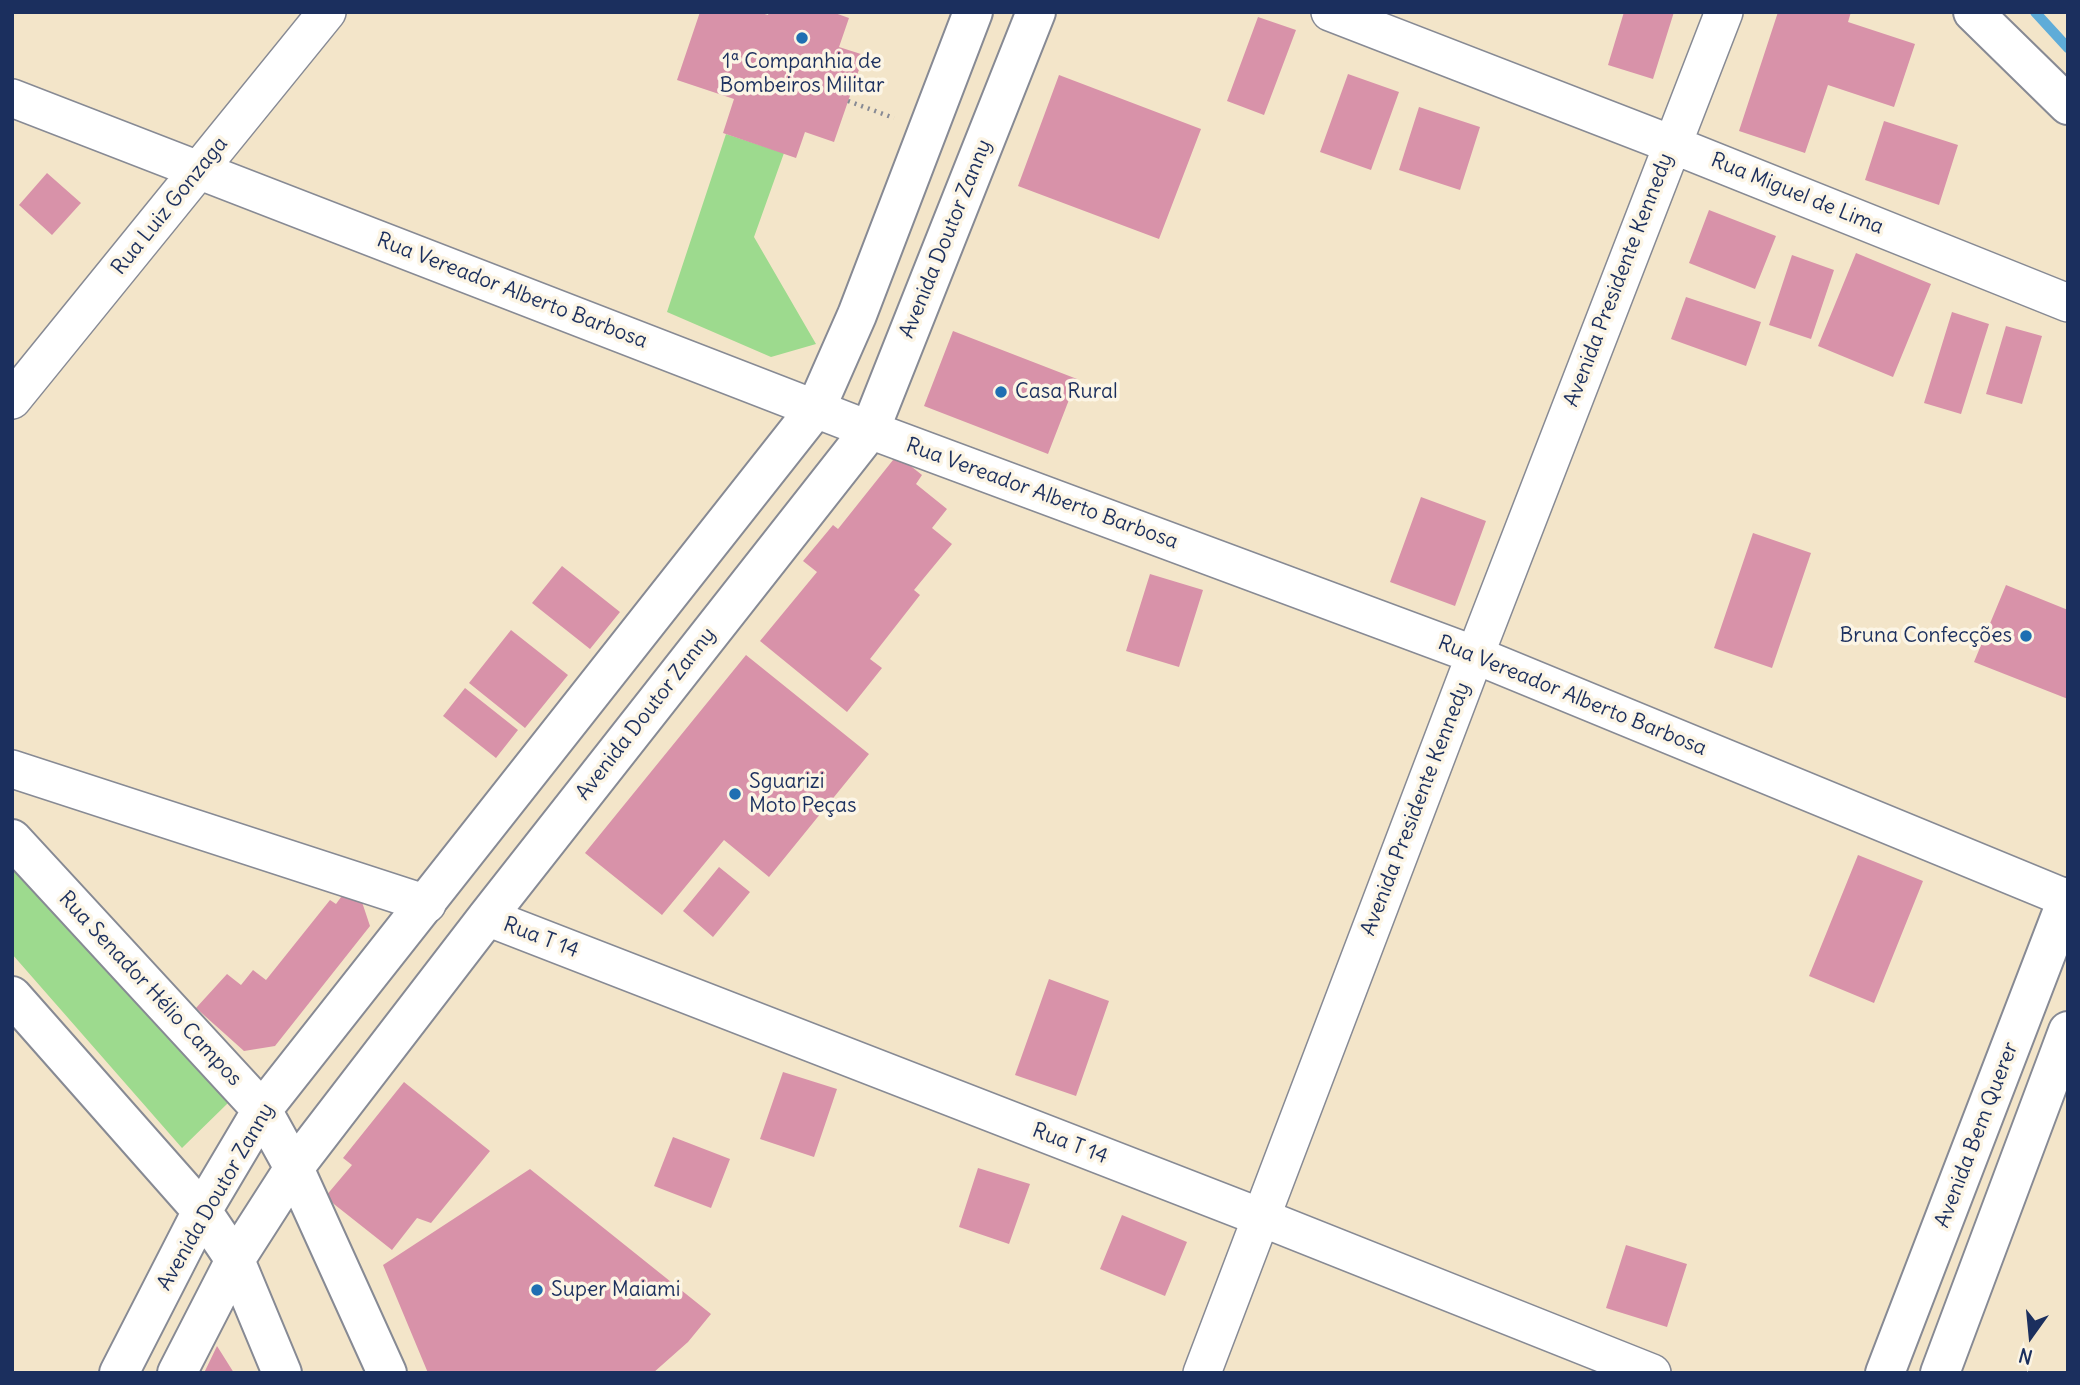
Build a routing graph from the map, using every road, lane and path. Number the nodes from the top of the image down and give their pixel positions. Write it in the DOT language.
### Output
graph roads {
  1 [pos="327,12"];
  2 [pos="973,12"];
  3 [pos="1035,12"];
  4 [pos="1329,12"];
  5 [pos="1724,12"];
  6 [pos="1973,12"];
  7 [pos="12,98"];
  8 [pos="848,101"];
  9 [pos="2068,105"];
  10 [pos="927,131"];
  11 [pos="1671,144"];
  12 [pos="200,169"];
  13 [pos="2068,303"];
  14 [pos="12,400"];
  15 [pos="816,408"];
  16 [pos="870,430"];
  17 [pos="1475,655"];
  18 [pos="12,769"];
  19 [pos="12,839"];
  20 [pos="2068,898"];
  21 [pos="427,904"];
  22 [pos="487,917"];
  23 [pos="12,996"];
  24 [pos="2068,1031"];
  25 [pos="262,1110"];
  26 [pos="294,1168"];
  27 [pos="202,1211"];
  28 [pos="1260,1217"];
  29 [pos="235,1260"];
  30 [pos="119,1373"];
  31 [pos="177,1373"];
  32 [pos="282,1373"];
  33 [pos="387,1373"];
  34 [pos="1202,1373"];
  35 [pos="1652,1373"];
  36 [pos="1885,1373"];
  37 [pos="1940,1373"];
  1 -- 12 [label="street, Rua Luiz Gonzaga"];
  2 -- 10 [label="street, Avenida Doutor Zanny"];
  3 -- 16 [label="street, Avenida Doutor Zanny"];
  4 -- 11 [label="street, Rua Miguel de Lima"];
  5 -- 11 [label="street, Avenida Presidente Kennedy"];
  6 -- 9 [label="street"];
  7 -- 12 [label="street, Rua Vereador Alberto Barbosa"];
  8 -- 10 [label="path"];
  10 -- 15 [label="street, Avenida Doutor Zanny"];
  11 -- 13 [label="street, Rua Miguel de Lima"];
  11 -- 17 [label="street, Avenida Presidente Kennedy"];
  12 -- 14 [label="street, Rua Luiz Gonzaga"];
  12 -- 15 [label="street, Rua Vereador Alberto Barbosa"];
  15 -- 16 [label="street, Rua Vereador Alberto Barbosa"];
  15 -- 21 [label="street, Avenida Doutor Zanny"];
  16 -- 17 [label="street, Rua Vereador Alberto Barbosa"];
  16 -- 22 [label="street, Avenida Doutor Zanny"];
  17 -- 20 [label="street, Rua Vereador Alberto Barbosa"];
  17 -- 28 [label="street, Avenida Presidente Kennedy"];
  18 -- 21 [label="street"];
  19 -- 25 [label="street, Rua Senador Hélio Campos"];
  20 -- 36 [label="street, Avenida Bem Querer"];
  21 -- 25 [label="street, Avenida Doutor Zanny"];
  22 -- 26 [label="street, Avenida Doutor Zanny"];
  22 -- 28 [label="street, Rua T 14"];
  23 -- 27 [label="street"];
  24 -- 37 [label="street"];
  25 -- 26 [label="street, Rua Senador Hélio Campos"];
  25 -- 27 [label="street, Avenida Doutor Zanny"];
  26 -- 29 [label="street, Avenida Doutor Zanny"];
  26 -- 33 [label="street, Rua Senador Hélio Campos"];
  27 -- 29 [label="street"];
  27 -- 30 [label="street, Avenida Doutor Zanny"];
  28 -- 34 [label="street, Avenida Presidente Kennedy"];
  28 -- 35 [label="street, Rua T 14"];
  29 -- 31 [label="street, Avenida Doutor Zanny"];
  29 -- 32 [label="street"];
}
